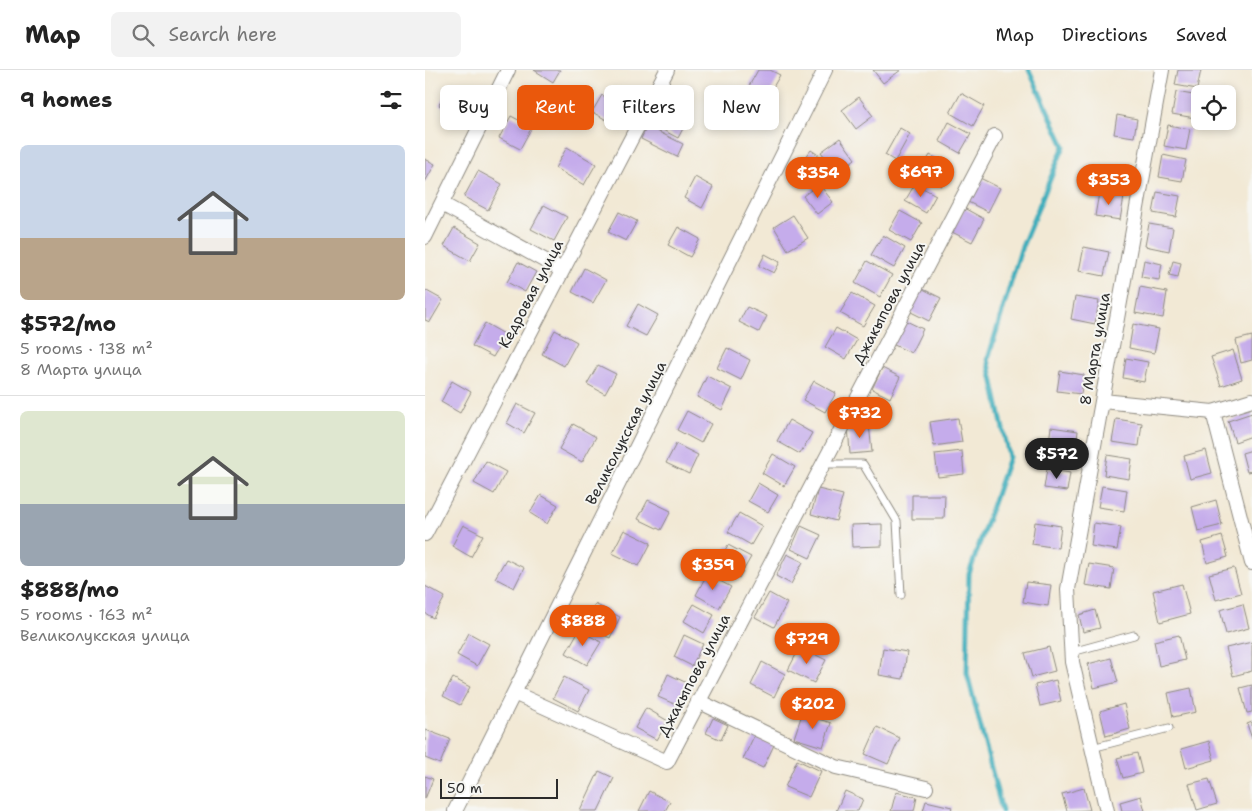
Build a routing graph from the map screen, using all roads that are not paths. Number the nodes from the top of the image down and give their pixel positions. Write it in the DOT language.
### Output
graph roads {
  1 [pos="508,70"];
  2 [pos="667,70"];
  3 [pos="825,70"];
  4 [pos="1162,70"];
  5 [pos="995,136"];
  6 [pos="442,204"];
  7 [pos="425,237"];
  8 [pos="563,270"];
  9 [pos="1252,400"];
  10 [pos="1103,401"];
  11 [pos="1213,412"];
  12 [pos="823,464"];
  13 [pos="425,534"];
  14 [pos="1252,563"];
  15 [pos="901,595"];
  16 [pos="1135,635"];
  17 [pos="1072,652"];
  18 [pos="514,693"];
  19 [pos="699,701"];
  20 [pos="1169,728"];
  21 [pos="1092,748"];
  22 [pos="927,788"];
  23 [pos="455,811"];
  24 [pos="1107,811"];
  1 -- 6 [label="street"];
  2 -- 8 [label="street, Кедровая улица"];
  3 -- 18 [label="street, Великолукская улица"];
  4 -- 10 [label="street, 8 Марта улица"];
  5 -- 12 [label="street, Джакыпова улица"];
  6 -- 7 [label="street"];
  6 -- 8 [label="street"];
  8 -- 13 [label="street, Кедровая улица"];
  9 -- 11 [label="street"];
  10 -- 11 [label="street"];
  10 -- 17 [label="street, 8 Марта улица"];
  11 -- 14 [label="street"];
  12 -- 15 [label="lane"];
  12 -- 19 [label="street, Джакыпова улица"];
  16 -- 17 [label="lane"];
  17 -- 21 [label="street, 8 Марта улица"];
  18 -- 19 [label="street, Джакыпова улица"];
  18 -- 23 [label="street, Великолукская улица"];
  19 -- 22 [label="street"];
  20 -- 21 [label="lane"];
  21 -- 24 [label="street, 8 Марта улица"];
}
